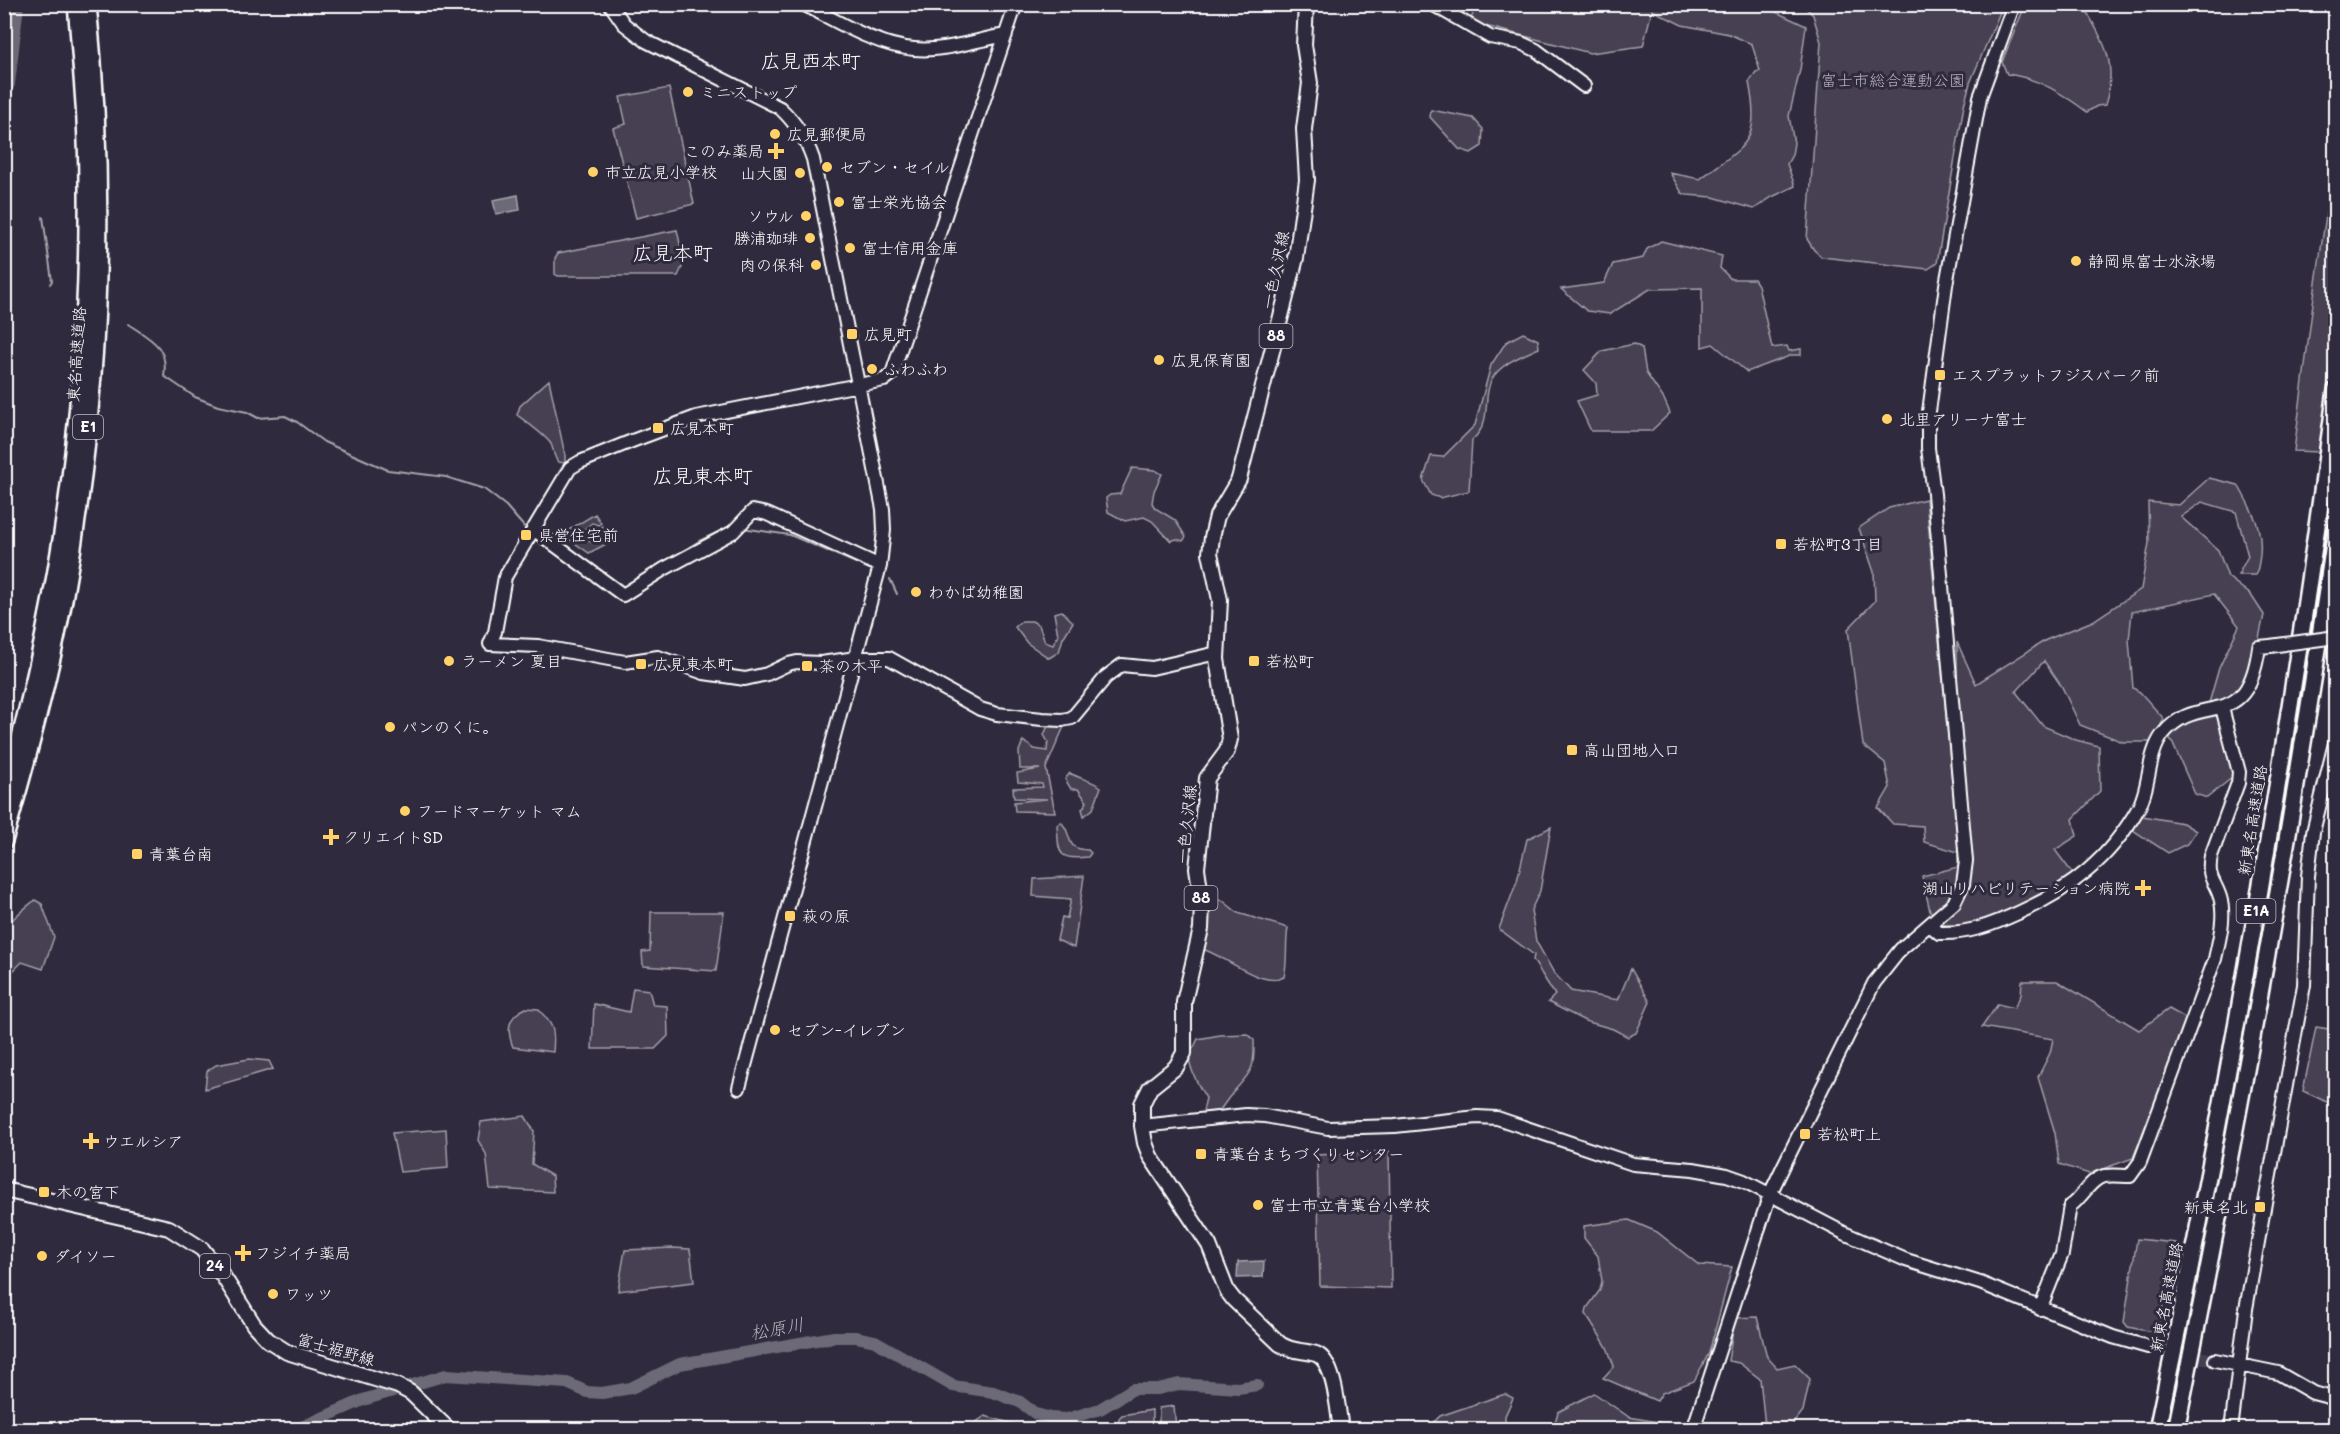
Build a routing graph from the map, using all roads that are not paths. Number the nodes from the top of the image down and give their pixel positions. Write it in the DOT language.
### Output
graph roads {
  1 [pos="76,4"];
  2 [pos="88,4"];
  3 [pos="610,4"];
  4 [pos="803,4"];
  5 [pos="1016,4"];
  6 [pos="1305,4"];
  7 [pos="1432,4"];
  8 [pos="2014,4"];
  9 [pos="1005,35"];
  10 [pos="1584,86"];
  11 [pos="859,385"];
  12 [pos="2336,390"];
  13 [pos="533,529"];
  14 [pos="2336,530"];
  15 [pos="880,566"];
  16 [pos="2336,637"];
  17 [pos="1217,654"];
  18 [pos="856,658"];
  19 [pos="2222,708"];
  20 [pos="2336,740"];
  21 [pos="4,796"];
  22 [pos="4,842"];
  23 [pos="1930,925"];
  24 [pos="739,1088"];
  25 [pos="1142,1126"];
  26 [pos="4,1190"];
  27 [pos="1770,1194"];
  28 [pos="2040,1308"];
  29 [pos="2148,1347"];
  30 [pos="2215,1360"];
  31 [pos="2239,1365"];
  32 [pos="2336,1399"];
  33 [pos="449,1430"];
  34 [pos="1341,1430"];
  35 [pos="1693,1430"];
  36 [pos="2157,1430"];
  37 [pos="2176,1430"];
  38 [pos="2231,1430"];
  1 -- 21 [label="highway, 東名高速道路 / E1"];
  2 -- 22 [label="highway, 東名高速道路 / E1"];
  3 -- 11 [label="street"];
  4 -- 9 [label="street"];
  5 -- 9 [label="street"];
  6 -- 17 [label="main road, 一色久沢線 / 88"];
  7 -- 10 [label="street"];
  8 -- 23 [label="street"];
  9 -- 11 [label="street"];
  11 -- 13 [label="street"];
  11 -- 15 [label="street"];
  12 -- 36 [label="highway, 新東名高速道路 / E1A"];
  13 -- 15 [label="street"];
  13 -- 18 [label="street"];
  14 -- 37 [label="highway, E1A"];
  15 -- 18 [label="street"];
  16 -- 19 [label="street, bridge"];
  17 -- 18 [label="street"];
  17 -- 25 [label="main road, 一色久沢線 / 88"];
  18 -- 24 [label="street"];
  19 -- 23 [label="street"];
  19 -- 28 [label="street"];
  20 -- 31 [label="street"];
  23 -- 27 [label="street"];
  25 -- 27 [label="street"];
  25 -- 34 [label="main road, 一色久沢線 / 88"];
  26 -- 33 [label="main road, 富士裾野線 / 24"];
  27 -- 28 [label="street"];
  27 -- 35 [label="street"];
  28 -- 29 [label="street"];
  30 -- 31 [label="street"];
  31 -- 32 [label="street"];
  31 -- 38 [label="street"];
}
